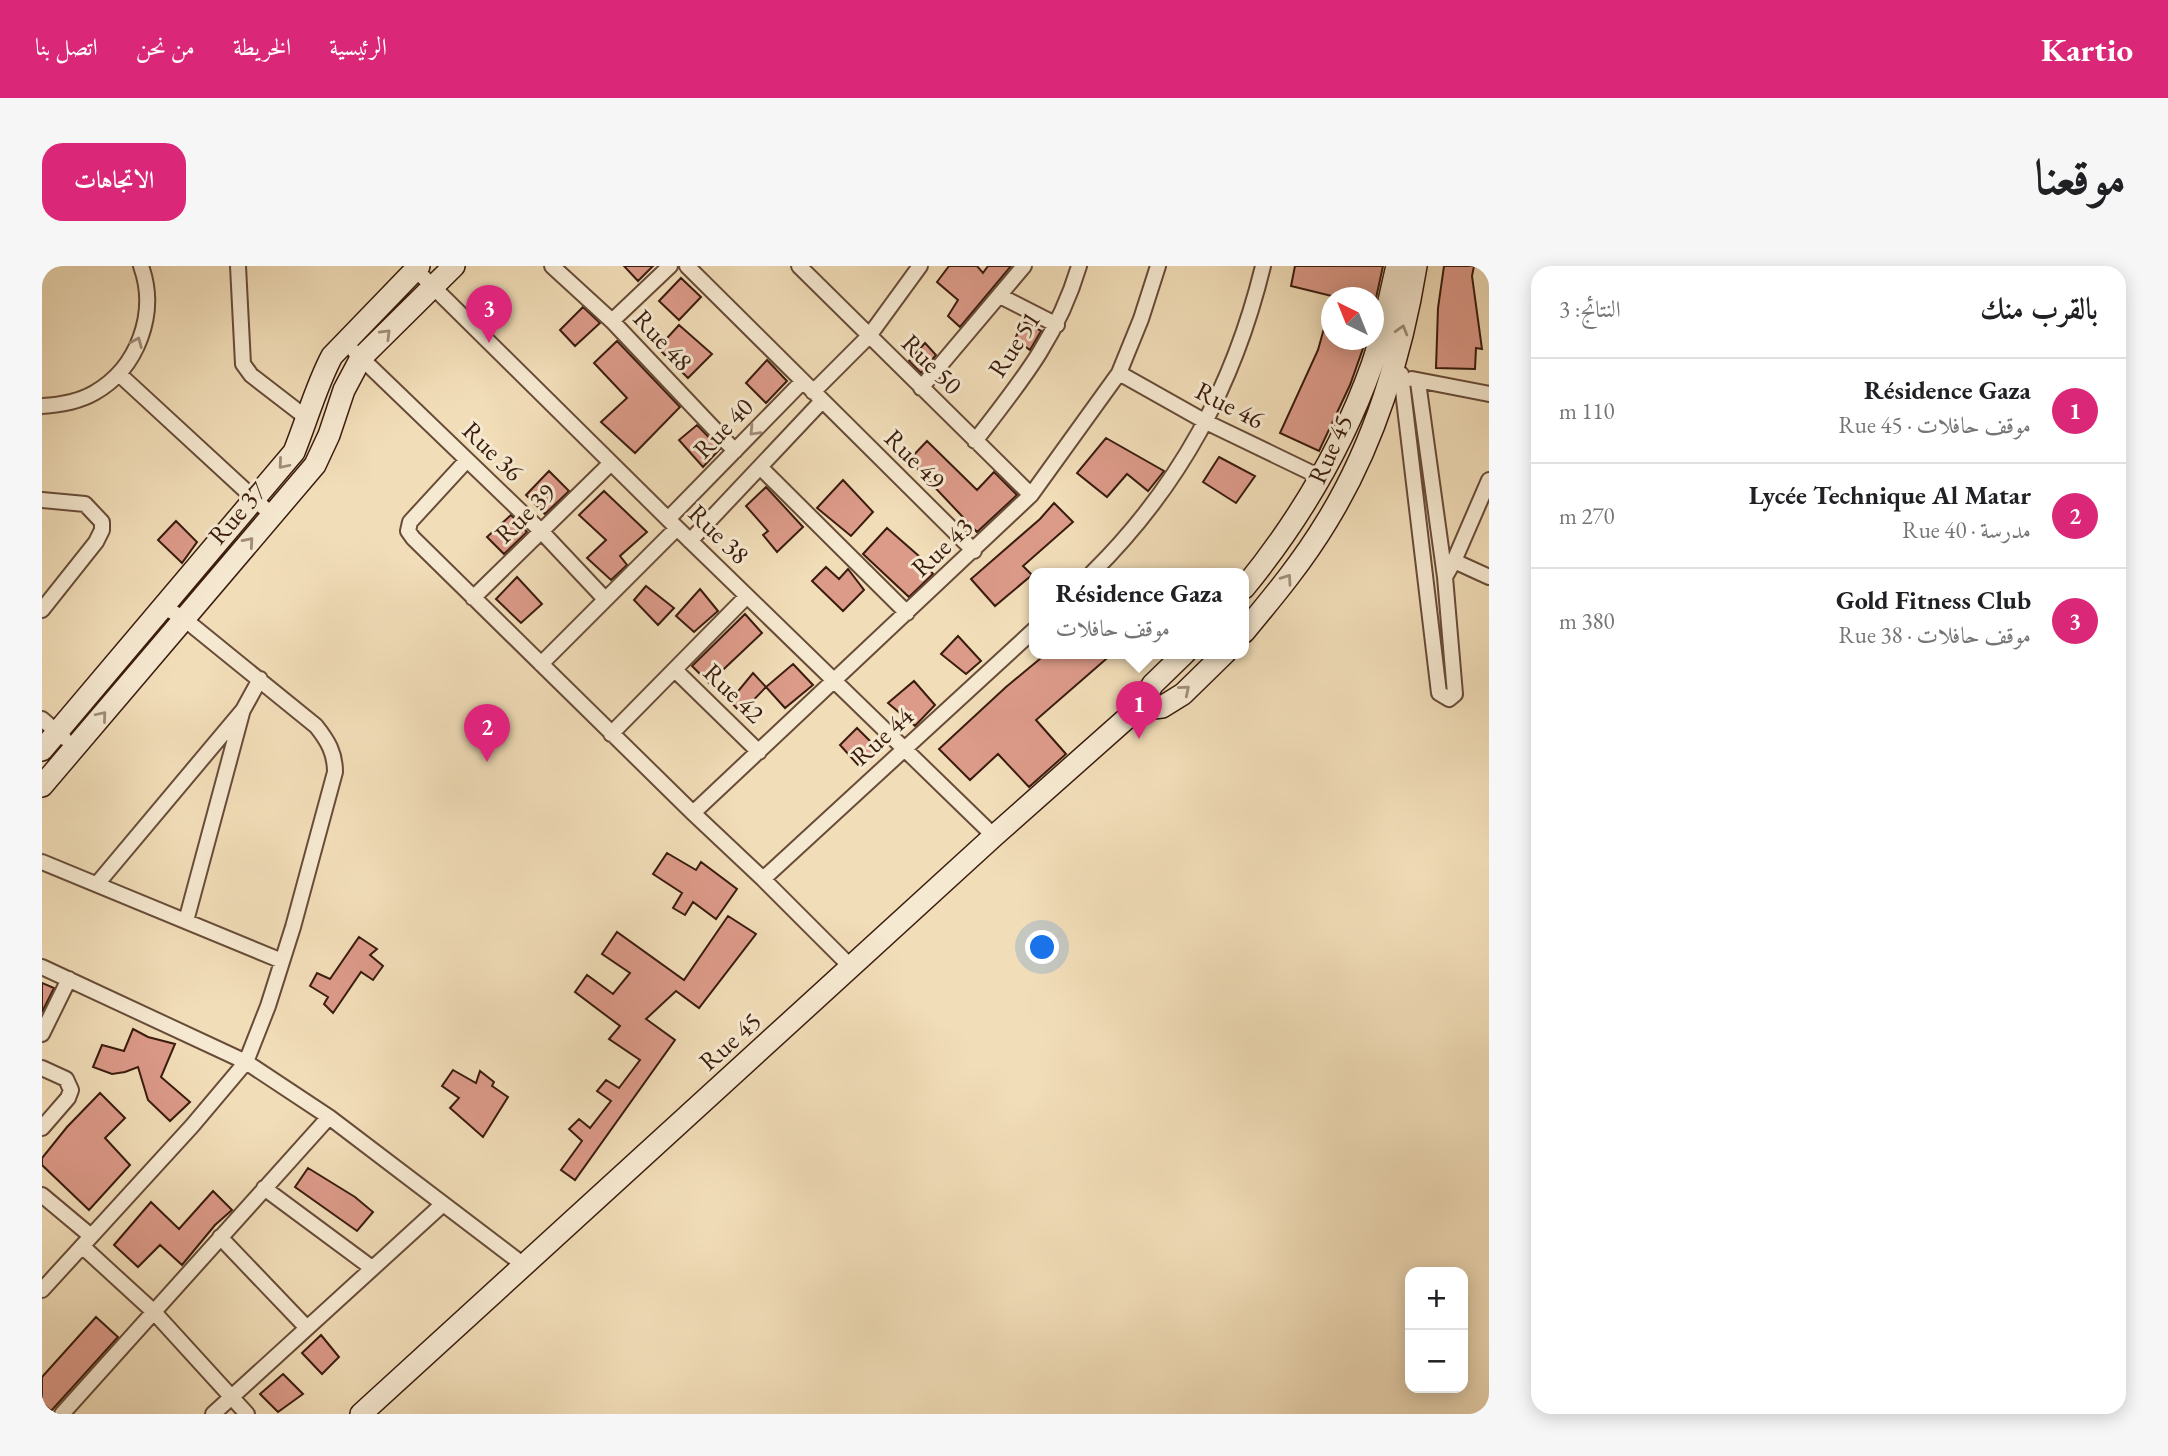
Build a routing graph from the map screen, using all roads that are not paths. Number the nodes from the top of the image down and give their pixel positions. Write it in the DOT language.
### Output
graph roads {
  1 [pos="141,266"];
  2 [pos="238,266"];
  3 [pos="454,266"];
  4 [pos="552,266"];
  5 [pos="670,266"];
  6 [pos="687,266"];
  7 [pos="920,266"];
  8 [pos="1024,266"];
  9 [pos="1079,266"];
  10 [pos="1158,266"];
  11 [pos="1264,266"];
  12 [pos="1397,266"];
  13 [pos="1416,266"];
  14 [pos="416,267"];
  15 [pos="809,269"];
  16 [pos="433,288"];
  17 [pos="1000,296"];
  18 [pos="612,321"];
  19 [pos="1057,325"];
  20 [pos="869,336"];
  21 [pos="344,342"];
  22 [pos="361,358"];
  23 [pos="1389,369"];
  24 [pos="1119,373"];
  25 [pos="119,374"];
  26 [pos="1418,382"];
  27 [pos="921,388"];
  28 [pos="812,392"];
  29 [pos="1489,394"];
  30 [pos="42,406"];
  31 [pos="308,419"];
  32 [pos="1206,422"];
  33 [pos="975,441"];
  34 [pos="735,451"];
  35 [pos="467,460"];
  36 [pos="611,463"];
  37 [pos="761,468"];
  38 [pos="1321,477"];
  39 [pos="1489,480"];
  40 [pos="1031,495"];
  41 [pos="254,499"];
  42 [pos="42,500"];
  43 [pos="272,516"];
  44 [pos="672,524"];
  45 [pos="541,531"];
  46 [pos="690,541"];
  47 [pos="974,551"];
  48 [pos="1454,561"];
  49 [pos="1097,568"];
  50 [pos="1489,577"];
  51 [pos="1249,581"];
  52 [pos="1445,584"];
  53 [pos="1426,594"];
  54 [pos="747,596"];
  55 [pos="473,598"];
  56 [pos="605,600"];
  57 [pos="164,607"];
  58 [pos="42,610"];
  59 [pos="907,613"];
  60 [pos="183,618"];
  61 [pos="1249,626"];
  62 [pos="1029,635"];
  63 [pos="1179,659"];
  64 [pos="1219,659"];
  65 [pos="541,664"];
  66 [pos="675,670"];
  67 [pos="260,679"];
  68 [pos="835,680"];
  69 [pos="243,710"];
  70 [pos="1136,710"];
  71 [pos="50,726"];
  72 [pos="611,734"];
  73 [pos="75,748"];
  74 [pos="904,749"];
  75 [pos="42,750"];
  76 [pos="758,752"];
  77 [pos="42,786"];
  78 [pos="693,813"];
  79 [pos="994,836"];
  80 [pos="42,862"];
  81 [pos="764,879"];
  82 [pos="97,884"];
  83 [pos="186,921"];
  84 [pos="282,961"];
  85 [pos="42,967"];
  86 [pos="852,968"];
  87 [pos="69,979"];
  88 [pos="42,1034"];
  89 [pos="246,1062"];
  90 [pos="42,1068"];
  91 [pos="329,1117"];
  92 [pos="42,1128"];
  93 [pos="264,1188"];
  94 [pos="42,1195"];
  95 [pos="443,1204"];
  96 [pos="220,1237"];
  97 [pos="87,1241"];
  98 [pos="525,1266"];
  99 [pos="372,1268"];
  100 [pos="42,1290"];
  101 [pos="153,1311"];
  102 [pos="307,1328"];
  103 [pos="232,1397"];
  104 [pos="62,1414"];
  105 [pos="213,1414"];
  106 [pos="247,1414"];
  107 [pos="361,1414"];
  25 -- 1 [label="street, one-way"];
  2 -- 31 [label="street"];
  3 -- 16 [label="street, Rue 37"];
  4 -- 18 [label="street, Rue 48"];
  5 -- 18 [label="street"];
  6 -- 28 [label="street, Rue 49"];
  7 -- 20 [label="street, Rue 40"];
  8 -- 17 [label="street"];
  9 -- 19 [label="street, Rue 51"];
  10 -- 24 [label="street, Rue 43"];
  11 -- 32 [label="street"];
  12 -- 23 [label="street, Rue 45"];
  23 -- 13 [label="street, Rue 45, one-way"];
  14 -- 16 [label="street, Rue 38"];
  14 -- 21 [label="street, Rue 37"];
  15 -- 20 [label="street, Rue 50"];
  22 -- 16 [label="street, Rue 37, one-way"];
  16 -- 36 [label="street, Rue 38"];
  17 -- 19 [label="street"];
  17 -- 27 [label="street"];
  18 -- 34 [label="street, Rue 48"];
  19 -- 33 [label="street, Rue 51"];
  20 -- 27 [label="street, Rue 50"];
  20 -- 28 [label="street, Rue 40"];
  21 -- 22 [label="street, Rue 36"];
  21 -- 31 [label="street, Rue 37"];
  22 -- 35 [label="street, Rue 36"];
  22 -- 43 [label="street, Rue 37"];
  23 -- 26 [label="street"];
  23 -- 38 [label="street, Rue 45"];
  23 -- 53 [label="street"];
  61 -- 23 [label="street, Rue 45, one-way"];
  24 -- 32 [label="street, Rue 46"];
  24 -- 40 [label="street, Rue 43"];
  25 -- 30 [label="street"];
  25 -- 41 [label="street"];
  26 -- 29 [label="street"];
  26 -- 52 [label="street"];
  27 -- 33 [label="street, Rue 50"];
  28 -- 34 [label="street, Rue 40, one-way"];
  28 -- 37 [label="street, Rue 40"];
  28 -- 47 [label="street, Rue 49"];
  31 -- 41 [label="street, Rue 37, one-way"];
  32 -- 38 [label="street, Rue 46"];
  32 -- 49 [label="street"];
  33 -- 40 [label="street, Rue 50"];
  34 -- 44 [label="street, Rue 40"];
  35 -- 45 [label="street, Rue 36"];
  35 -- 55 [label="street"];
  36 -- 44 [label="street, Rue 38"];
  36 -- 45 [label="street, Rue 39"];
  37 -- 46 [label="street, Rue 40"];
  37 -- 59 [label="street"];
  38 -- 51 [label="street, Rue 45"];
  39 -- 48 [label="street"];
  40 -- 47 [label="street, Rue 43"];
  41 -- 43 [label="street"];
  41 -- 57 [label="street, Rue 37"];
  42 -- 58 [label="street"];
  60 -- 43 [label="street, Rue 37, one-way"];
  44 -- 46 [label="street, Rue 38"];
  44 -- 56 [label="street, Rue 40"];
  45 -- 55 [label="street, Rue 39"];
  45 -- 56 [label="street, Rue 36"];
  46 -- 54 [label="street, Rue 38"];
  47 -- 59 [label="street, Rue 43"];
  48 -- 50 [label="street"];
  48 -- 52 [label="street"];
  52 -- 53 [label="street"];
  52 -- 53 [label="street"];
  54 -- 66 [label="street"];
  54 -- 68 [label="street, Rue 38"];
  55 -- 65 [label="street"];
  56 -- 65 [label="street, Rue 40"];
  57 -- 60 [label="street"];
  57 -- 71 [label="street, Rue 37"];
  59 -- 68 [label="street, Rue 43"];
  60 -- 67 [label="street"];
  73 -- 60 [label="street, Rue 37, one-way"];
  62 -- 74 [label="street, Rue 44"];
  63 -- 70 [label="street, Rue 45"];
  70 -- 64 [label="street, Rue 45, one-way"];
  65 -- 72 [label="street"];
  66 -- 72 [label="street"];
  66 -- 76 [label="street, Rue 42"];
  67 -- 69 [label="street"];
  67 -- 84 [label="street"];
  68 -- 74 [label="street, Rue 38"];
  68 -- 76 [label="street, Rue 43"];
  69 -- 82 [label="street"];
  69 -- 83 [label="street"];
  70 -- 79 [label="street, Rue 45"];
  71 -- 73 [label="street"];
  71 -- 75 [label="street, Rue 37"];
  72 -- 78 [label="street"];
  73 -- 77 [label="street, Rue 37"];
  74 -- 79 [label="street, Rue 38"];
  74 -- 81 [label="street, Rue 44"];
  76 -- 78 [label="street, Rue 43"];
  78 -- 81 [label="street"];
  79 -- 86 [label="street, Rue 45"];
  80 -- 82 [label="street"];
  81 -- 86 [label="street"];
  82 -- 83 [label="street"];
  83 -- 84 [label="street"];
  84 -- 89 [label="street"];
  85 -- 87 [label="street"];
  86 -- 98 [label="street, Rue 45"];
  87 -- 88 [label="street"];
  87 -- 89 [label="street"];
  89 -- 91 [label="street"];
  89 -- 97 [label="street"];
  90 -- 92 [label="street"];
  91 -- 93 [label="street"];
  91 -- 95 [label="street"];
  93 -- 96 [label="street"];
  93 -- 99 [label="street"];
  94 -- 97 [label="street"];
  95 -- 98 [label="street"];
  95 -- 99 [label="street"];
  96 -- 101 [label="street"];
  96 -- 102 [label="street"];
  97 -- 100 [label="street"];
  97 -- 101 [label="street"];
  98 -- 107 [label="street, Rue 45"];
  99 -- 102 [label="street"];
  101 -- 103 [label="street"];
  101 -- 104 [label="street"];
  102 -- 103 [label="street"];
  103 -- 105 [label="street"];
  103 -- 106 [label="street"];
}
